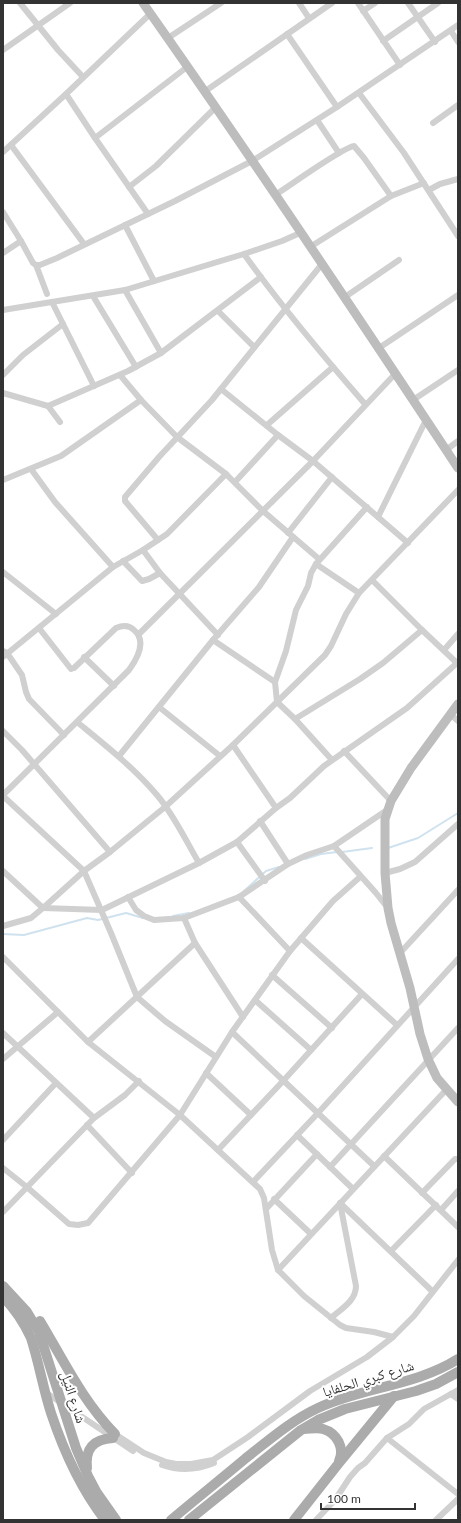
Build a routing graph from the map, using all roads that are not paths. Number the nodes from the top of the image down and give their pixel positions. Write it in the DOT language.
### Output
graph roads {
  1 [pos="20,3"];
  2 [pos="70,3"];
  3 [pos="143,3"];
  4 [pos="221,3"];
  5 [pos="299,3"];
  6 [pos="332,3"];
  7 [pos="358,3"];
  8 [pos="375,3"];
  9 [pos="408,3"];
  10 [pos="438,3"];
  11 [pos="363,11"];
  12 [pos="150,14"];
  13 [pos="418,17"];
  14 [pos="310,18"];
  15 [pos="458,25"];
  16 [pos="38,26"];
  17 [pos="451,31"];
  18 [pos="287,34"];
  19 [pos="168,38"];
  20 [pos="383,41"];
  21 [pos="435,42"];
  22 [pos="458,42"];
  23 [pos="3,50"];
  24 [pos="400,65"];
  25 [pos="187,67"];
  26 [pos="83,77"];
  27 [pos="204,92"];
  28 [pos="359,93"];
  29 [pos="66,94"];
  30 [pos="458,105"];
  31 [pos="337,107"];
  32 [pos="215,108"];
  33 [pos="317,120"];
  34 [pos="433,123"];
  35 [pos="95,138"];
  36 [pos="11,145"];
  37 [pos="3,152"];
  38 [pos="339,153"];
  39 [pos="252,161"];
  40 [pos="458,179"];
  41 [pos="424,183"];
  42 [pos="129,187"];
  43 [pos="428,190"];
  44 [pos="275,195"];
  45 [pos="391,196"];
  46 [pos="3,212"];
  47 [pos="148,214"];
  48 [pos="125,225"];
  49 [pos="300,233"];
  50 [pos="458,236"];
  51 [pos="21,241"];
  52 [pos="84,244"];
  53 [pos="310,248"];
  54 [pos="3,253"];
  55 [pos="244,254"];
  56 [pos="399,260"];
  57 [pos="322,264"];
  58 [pos="36,265"];
  59 [pos="261,277"];
  60 [pos="154,281"];
  61 [pos="125,290"];
  62 [pos="47,294"];
  63 [pos="458,295"];
  64 [pos="93,296"];
  65 [pos="345,297"];
  66 [pos="52,302"];
  67 [pos="286,308"];
  68 [pos="3,310"];
  69 [pos="218,311"];
  70 [pos="63,324"];
  71 [pos="254,347"];
  72 [pos="379,348"];
  73 [pos="160,353"];
  74 [pos="136,367"];
  75 [pos="333,367"];
  76 [pos="458,370"];
  77 [pos="395,374"];
  78 [pos="3,375"];
  79 [pos="120,375"];
  80 [pos="94,386"];
  81 [pos="221,389"];
  82 [pos="3,393"];
  83 [pos="140,400"];
  84 [pos="413,400"];
  85 [pos="365,404"];
  86 [pos="48,406"];
  87 [pos="426,420"];
  88 [pos="60,422"];
  89 [pos="267,425"];
  90 [pos="278,435"];
  91 [pos="177,437"];
  92 [pos="458,441"];
  93 [pos="446,450"];
  94 [pos="313,461"];
  95 [pos="31,468"];
  96 [pos="458,468"];
  97 [pos="226,474"];
  98 [pos="332,477"];
  99 [pos="3,480"];
  100 [pos="236,482"];
  101 [pos="458,490"];
  102 [pos="367,507"];
  103 [pos="263,510"];
  104 [pos="378,517"];
  105 [pos="290,535"];
  106 [pos="158,540"];
  107 [pos="408,543"];
  108 [pos="143,550"];
  109 [pos="318,561"];
  110 [pos="123,562"];
  111 [pos="113,567"];
  112 [pos="3,572"];
  113 [pos="160,573"];
  114 [pos="372,580"];
  115 [pos="179,593"];
  116 [pos="359,593"];
  117 [pos="56,614"];
  118 [pos="39,628"];
  119 [pos="422,630"];
  120 [pos="139,634"];
  121 [pos="458,634"];
  122 [pos="218,635"];
  123 [pos="213,640"];
  124 [pos="444,650"];
  125 [pos="4,654"];
  126 [pos="84,658"];
  127 [pos="458,664"];
  128 [pos="275,682"];
  129 [pos="114,686"];
  130 [pos="277,702"];
  131 [pos="458,704"];
  132 [pos="159,707"];
  133 [pos="450,714"];
  134 [pos="295,719"];
  135 [pos="458,721"];
  136 [pos="77,722"];
  137 [pos="3,732"];
  138 [pos="64,735"];
  139 [pos="233,745"];
  140 [pos="344,751"];
  141 [pos="119,756"];
  142 [pos="220,756"];
  143 [pos="332,760"];
  144 [pos="35,764"];
  145 [pos="3,796"];
  146 [pos="391,801"];
  147 [pos="165,807"];
  148 [pos="276,808"];
  149 [pos="387,810"];
  150 [pos="260,822"];
  151 [pos="458,824"];
  152 [pos="237,842"];
  153 [pos="334,846"];
  154 [pos="110,852"];
  155 [pos="198,863"];
  156 [pos="288,864"];
  157 [pos="3,871"];
  158 [pos="84,871"];
  159 [pos="385,873"];
  160 [pos="360,877"];
  161 [pos="265,881"];
  162 [pos="458,890"];
  163 [pos="128,897"];
  164 [pos="239,897"];
  165 [pos="43,908"];
  166 [pos="388,908"];
  167 [pos="102,910"];
  168 [pos="184,918"];
  169 [pos="3,926"];
  170 [pos="301,938"];
  171 [pos="195,943"];
  172 [pos="290,951"];
  173 [pos="400,953"];
  174 [pos="3,957"];
  175 [pos="458,958"];
  176 [pos="272,975"];
  177 [pos="362,994"];
  178 [pos="137,997"];
  179 [pos="255,1000"];
  180 [pos="414,1006"];
  181 [pos="58,1012"];
  182 [pos="243,1017"];
  183 [pos="398,1025"];
  184 [pos="332,1028"];
  185 [pos="458,1028"];
  186 [pos="232,1032"];
  187 [pos="3,1033"];
  188 [pos="88,1042"];
  189 [pos="18,1046"];
  190 [pos="311,1050"];
  191 [pos="216,1057"];
  192 [pos="3,1058"];
  193 [pos="428,1059"];
  194 [pos="206,1073"];
  195 [pos="284,1080"];
  196 [pos="139,1081"];
  197 [pos="56,1083"];
  198 [pos="446,1090"];
  199 [pos="458,1101"];
  200 [pos="318,1112"];
  201 [pos="180,1115"];
  202 [pos="251,1115"];
  203 [pos="94,1118"];
  204 [pos="87,1125"];
  205 [pos="297,1135"];
  206 [pos="3,1140"];
  207 [pos="351,1144"];
  208 [pos="218,1150"];
  209 [pos="317,1154"];
  210 [pos="384,1156"];
  211 [pos="458,1158"];
  212 [pos="374,1166"];
  213 [pos="330,1167"];
  214 [pos="3,1168"];
  215 [pos="132,1173"];
  216 [pos="253,1182"];
  217 [pos="28,1188"];
  218 [pos="353,1189"];
  219 [pos="458,1191"];
  220 [pos="422,1193"];
  221 [pos="274,1200"];
  222 [pos="340,1204"];
  223 [pos="436,1205"];
  224 [pos="266,1209"];
  225 [pos="441,1210"];
  226 [pos="3,1212"];
  227 [pos="458,1227"];
  228 [pos="311,1234"];
  229 [pos="391,1251"];
  230 [pos="458,1260"];
  231 [pos="278,1270"];
  232 [pos="3,1286"];
  233 [pos="432,1291"];
  234 [pos="3,1297"];
  235 [pos="21,1305"];
  236 [pos="330,1318"];
  237 [pos="393,1337"];
  238 [pos="458,1359"];
  239 [pos="458,1372"];
  240 [pos="458,1390"];
  241 [pos="45,1392"];
  242 [pos="451,1394"];
  243 [pos="394,1396"];
  244 [pos="458,1399"];
  245 [pos="60,1401"];
  246 [pos="301,1430"];
  247 [pos="111,1435"];
  248 [pos="387,1438"];
  249 [pos="339,1463"];
  250 [pos="88,1476"];
  251 [pos="458,1494"];
  252 [pos="458,1499"];
  253 [pos="105,1520"];
  254 [pos="116,1520"];
  255 [pos="171,1520"];
  256 [pos="189,1520"];
  257 [pos="294,1520"];
  258 [pos="316,1520"];
  259 [pos="436,1520"];
  1 -- 16 [label="street"];
  2 -- 16 [label="street"];
  3 -- 12 [label="street"];
  4 -- 19 [label="street"];
  5 -- 14 [label="street"];
  6 -- 14 [label="street"];
  7 -- 11 [label="street"];
  8 -- 11 [label="street"];
  9 -- 13 [label="street"];
  10 -- 13 [label="street"];
  11 -- 20 [label="street"];
  12 -- 19 [label="street"];
  12 -- 26 [label="street"];
  13 -- 20 [label="street"];
  13 -- 21 [label="street"];
  14 -- 18 [label="street"];
  15 -- 17 [label="street"];
  16 -- 23 [label="street"];
  16 -- 26 [label="street"];
  17 -- 21 [label="street"];
  17 -- 22 [label="street"];
  18 -- 27 [label="street"];
  18 -- 31 [label="street"];
  19 -- 25 [label="street"];
  20 -- 24 [label="street"];
  21 -- 24 [label="street"];
  24 -- 28 [label="street"];
  25 -- 27 [label="street"];
  25 -- 35 [label="street"];
  26 -- 29 [label="street"];
  27 -- 32 [label="street"];
  28 -- 31 [label="street"];
  28 -- 41 [label="street"];
  29 -- 35 [label="street"];
  29 -- 36 [label="street"];
  30 -- 34 [label="street"];
  31 -- 33 [label="street"];
  32 -- 39 [label="street"];
  32 -- 42 [label="street"];
  33 -- 38 [label="street"];
  33 -- 39 [label="street"];
  35 -- 42 [label="street"];
  36 -- 37 [label="street"];
  36 -- 52 [label="street"];
  38 -- 44 [label="street"];
  38 -- 45 [label="street"];
  39 -- 44 [label="street"];
  39 -- 47 [label="street"];
  40 -- 43 [label="street"];
  41 -- 43 [label="street"];
  41 -- 45 [label="street"];
  42 -- 47 [label="street"];
  43 -- 50 [label="street"];
  44 -- 49 [label="street"];
  45 -- 53 [label="street"];
  46 -- 51 [label="street"];
  47 -- 48 [label="street"];
  48 -- 52 [label="street"];
  48 -- 60 [label="street"];
  49 -- 53 [label="street"];
  49 -- 55 [label="street"];
  51 -- 54 [label="street"];
  51 -- 58 [label="street"];
  52 -- 58 [label="street"];
  53 -- 57 [label="street"];
  55 -- 59 [label="street"];
  55 -- 60 [label="street"];
  56 -- 65 [label="street"];
  57 -- 65 [label="street"];
  57 -- 67 [label="street"];
  58 -- 62 [label="street"];
  59 -- 67 [label="street"];
  59 -- 69 [label="street"];
  60 -- 61 [label="street"];
  61 -- 64 [label="street"];
  61 -- 73 [label="street"];
  63 -- 72 [label="street"];
  64 -- 66 [label="street"];
  64 -- 74 [label="street"];
  65 -- 72 [label="street"];
  66 -- 68 [label="street"];
  66 -- 70 [label="street"];
  67 -- 71 [label="street"];
  67 -- 75 [label="street"];
  69 -- 71 [label="street"];
  69 -- 73 [label="street"];
  70 -- 78 [label="street"];
  70 -- 80 [label="street"];
  71 -- 81 [label="street"];
  72 -- 77 [label="street"];
  73 -- 74 [label="street"];
  74 -- 79 [label="street"];
  75 -- 85 [label="street"];
  75 -- 89 [label="street"];
  76 -- 84 [label="street"];
  77 -- 84 [label="street"];
  77 -- 85 [label="street"];
  79 -- 80 [label="street"];
  79 -- 83 [label="street"];
  80 -- 86 [label="street"];
  81 -- 89 [label="street"];
  81 -- 91 [label="street"];
  82 -- 86 [label="street"];
  83 -- 91 [label="street"];
  83 -- 95 [label="street"];
  84 -- 87 [label="street"];
  85 -- 94 [label="street"];
  86 -- 88 [label="street"];
  87 -- 93 [label="street"];
  87 -- 104 [label="street"];
  89 -- 90 [label="street"];
  90 -- 94 [label="street"];
  90 -- 100 [label="street"];
  91 -- 97 [label="street"];
  91 -- 106 [label="street"];
  92 -- 93 [label="street"];
  93 -- 96 [label="street"];
  94 -- 98 [label="street"];
  94 -- 103 [label="street"];
  95 -- 99 [label="street"];
  95 -- 111 [label="street"];
  97 -- 100 [label="street"];
  97 -- 106 [label="street"];
  98 -- 102 [label="street"];
  98 -- 105 [label="street"];
  100 -- 103 [label="street"];
  101 -- 107 [label="street"];
  102 -- 104 [label="street"];
  102 -- 109 [label="street"];
  103 -- 105 [label="street"];
  103 -- 115 [label="street"];
  104 -- 107 [label="street"];
  105 -- 109 [label="street"];
  105 -- 122 [label="street"];
  106 -- 108 [label="street"];
  107 -- 114 [label="street"];
  108 -- 110 [label="street"];
  108 -- 113 [label="street"];
  109 -- 116 [label="street"];
  109 -- 128 [label="street"];
  110 -- 111 [label="street"];
  110 -- 113 [label="street"];
  111 -- 117 [label="street"];
  112 -- 117 [label="street"];
  113 -- 115 [label="street"];
  114 -- 116 [label="street"];
  114 -- 119 [label="street"];
  115 -- 120 [label="street"];
  115 -- 122 [label="street"];
  116 -- 130 [label="street"];
  117 -- 118 [label="street"];
  118 -- 125 [label="street"];
  118 -- 126 [label="street"];
  119 -- 124 [label="street"];
  119 -- 134 [label="street"];
  120 -- 126 [label="street"];
  120 -- 129 [label="street"];
  121 -- 124 [label="street"];
  122 -- 123 [label="street"];
  123 -- 128 [label="street"];
  123 -- 132 [label="street"];
  124 -- 127 [label="street"];
  125 -- 138 [label="street"];
  126 -- 129 [label="street"];
  127 -- 140 [label="street"];
  128 -- 130 [label="street"];
  129 -- 136 [label="street"];
  130 -- 134 [label="street"];
  130 -- 139 [label="street"];
  131 -- 133 [label="street"];
  132 -- 141 [label="street"];
  132 -- 142 [label="street"];
  133 -- 135 [label="street"];
  133 -- 146 [label="street"];
  134 -- 143 [label="street"];
  136 -- 138 [label="street"];
  136 -- 141 [label="street"];
  137 -- 144 [label="street"];
  138 -- 144 [label="street"];
  139 -- 142 [label="street"];
  139 -- 148 [label="street"];
  140 -- 143 [label="street"];
  140 -- 146 [label="street"];
  141 -- 147 [label="street"];
  142 -- 147 [label="street"];
  143 -- 148 [label="street"];
  144 -- 145 [label="street"];
  144 -- 154 [label="street"];
  145 -- 158 [label="street"];
  146 -- 149 [label="street"];
  147 -- 154 [label="street"];
  147 -- 155 [label="street"];
  148 -- 150 [label="street"];
  149 -- 153 [label="street"];
  149 -- 159 [label="street"];
  150 -- 152 [label="street"];
  150 -- 156 [label="street"];
  151 -- 159 [label="street"];
  152 -- 155 [label="street"];
  152 -- 161 [label="street"];
  153 -- 156 [label="street"];
  153 -- 160 [label="street"];
  154 -- 158 [label="street"];
  155 -- 163 [label="street"];
  156 -- 161 [label="street"];
  157 -- 165 [label="street"];
  158 -- 165 [label="street"];
  158 -- 167 [label="street"];
  159 -- 166 [label="street"];
  160 -- 166 [label="street"];
  160 -- 170 [label="street"];
  161 -- 164 [label="street"];
  162 -- 173 [label="street"];
  163 -- 167 [label="street"];
  163 -- 168 [label="street"];
  164 -- 168 [label="street"];
  164 -- 172 [label="street"];
  165 -- 167 [label="street"];
  165 -- 169 [label="street"];
  166 -- 173 [label="street"];
  167 -- 178 [label="street"];
  168 -- 171 [label="street"];
  170 -- 172 [label="street"];
  170 -- 177 [label="street"];
  171 -- 178 [label="street"];
  171 -- 182 [label="street"];
  172 -- 176 [label="street"];
  173 -- 180 [label="street"];
  174 -- 181 [label="street"];
  175 -- 180 [label="street"];
  176 -- 179 [label="street"];
  176 -- 184 [label="street"];
  177 -- 183 [label="street"];
  177 -- 184 [label="street"];
  178 -- 188 [label="street"];
  178 -- 191 [label="street"];
  179 -- 182 [label="street"];
  179 -- 190 [label="street"];
  180 -- 183 [label="street"];
  180 -- 193 [label="street"];
  181 -- 188 [label="street"];
  181 -- 189 [label="street"];
  182 -- 186 [label="street"];
  183 -- 200 [label="street"];
  184 -- 190 [label="street"];
  185 -- 193 [label="street"];
  186 -- 191 [label="street"];
  186 -- 195 [label="street"];
  187 -- 189 [label="street"];
  188 -- 196 [label="street"];
  189 -- 192 [label="street"];
  189 -- 197 [label="street"];
  190 -- 195 [label="street"];
  191 -- 194 [label="street"];
  193 -- 198 [label="street"];
  193 -- 207 [label="street"];
  194 -- 201 [label="street"];
  194 -- 202 [label="street"];
  195 -- 200 [label="street"];
  195 -- 202 [label="street"];
  196 -- 201 [label="street"];
  196 -- 203 [label="street"];
  197 -- 203 [label="street"];
  197 -- 206 [label="street"];
  198 -- 199 [label="street"];
  198 -- 210 [label="street"];
  200 -- 205 [label="street"];
  200 -- 207 [label="street"];
  201 -- 208 [label="street"];
  201 -- 215 [label="street"];
  202 -- 208 [label="street"];
  203 -- 204 [label="street"];
  204 -- 215 [label="street"];
  204 -- 217 [label="street"];
  205 -- 209 [label="street"];
  205 -- 216 [label="street"];
  207 -- 212 [label="street"];
  207 -- 213 [label="street"];
  208 -- 216 [label="street"];
  209 -- 213 [label="street"];
  209 -- 221 [label="street"];
  210 -- 212 [label="street"];
  210 -- 220 [label="street"];
  211 -- 220 [label="street"];
  212 -- 218 [label="street"];
  213 -- 218 [label="street"];
  214 -- 217 [label="street"];
  215 -- 217 [label="street"];
  216 -- 224 [label="street"];
  217 -- 226 [label="street"];
  218 -- 222 [label="street"];
  219 -- 225 [label="street"];
  220 -- 223 [label="street"];
  221 -- 224 [label="street"];
  221 -- 228 [label="street"];
  222 -- 228 [label="street"];
  222 -- 229 [label="street"];
  222 -- 236 [label="street"];
  223 -- 225 [label="street"];
  223 -- 229 [label="street"];
  224 -- 231 [label="street"];
  225 -- 227 [label="street"];
  228 -- 231 [label="street"];
  229 -- 233 [label="street"];
  230 -- 233 [label="street"];
  231 -- 236 [label="street"];
  232 -- 235 [label="main road, شارع النيل"];
  233 -- 237 [label="street"];
  234 -- 241 [label="main road, شارع النيل"];
  235 -- 245 [label="main road, شارع النيل"];
  235 -- 247 [label="main road"];
  236 -- 237 [label="street"];
  237 -- 247 [label="street"];
  238 -- 255 [label="main road, شارع كبري الحلفايا"];
  239 -- 243 [label="main road"];
  240 -- 242 [label="street"];
  241 -- 245 [label="street"];
  241 -- 253 [label="main road, شارع النيل"];
  242 -- 244 [label="street"];
  242 -- 248 [label="street"];
  243 -- 246 [label="main road"];
  243 -- 249 [label="main road"];
  245 -- 247 [label="street"];
  245 -- 250 [label="main road, شارع النيل"];
  246 -- 249 [label="main road"];
  246 -- 256 [label="main road"];
  247 -- 250 [label="main road"];
  248 -- 251 [label="street"];
  248 -- 258 [label="street"];
  249 -- 257 [label="main road"];
  250 -- 254 [label="main road, شارع النيل"];
  252 -- 259 [label="street"];
}
